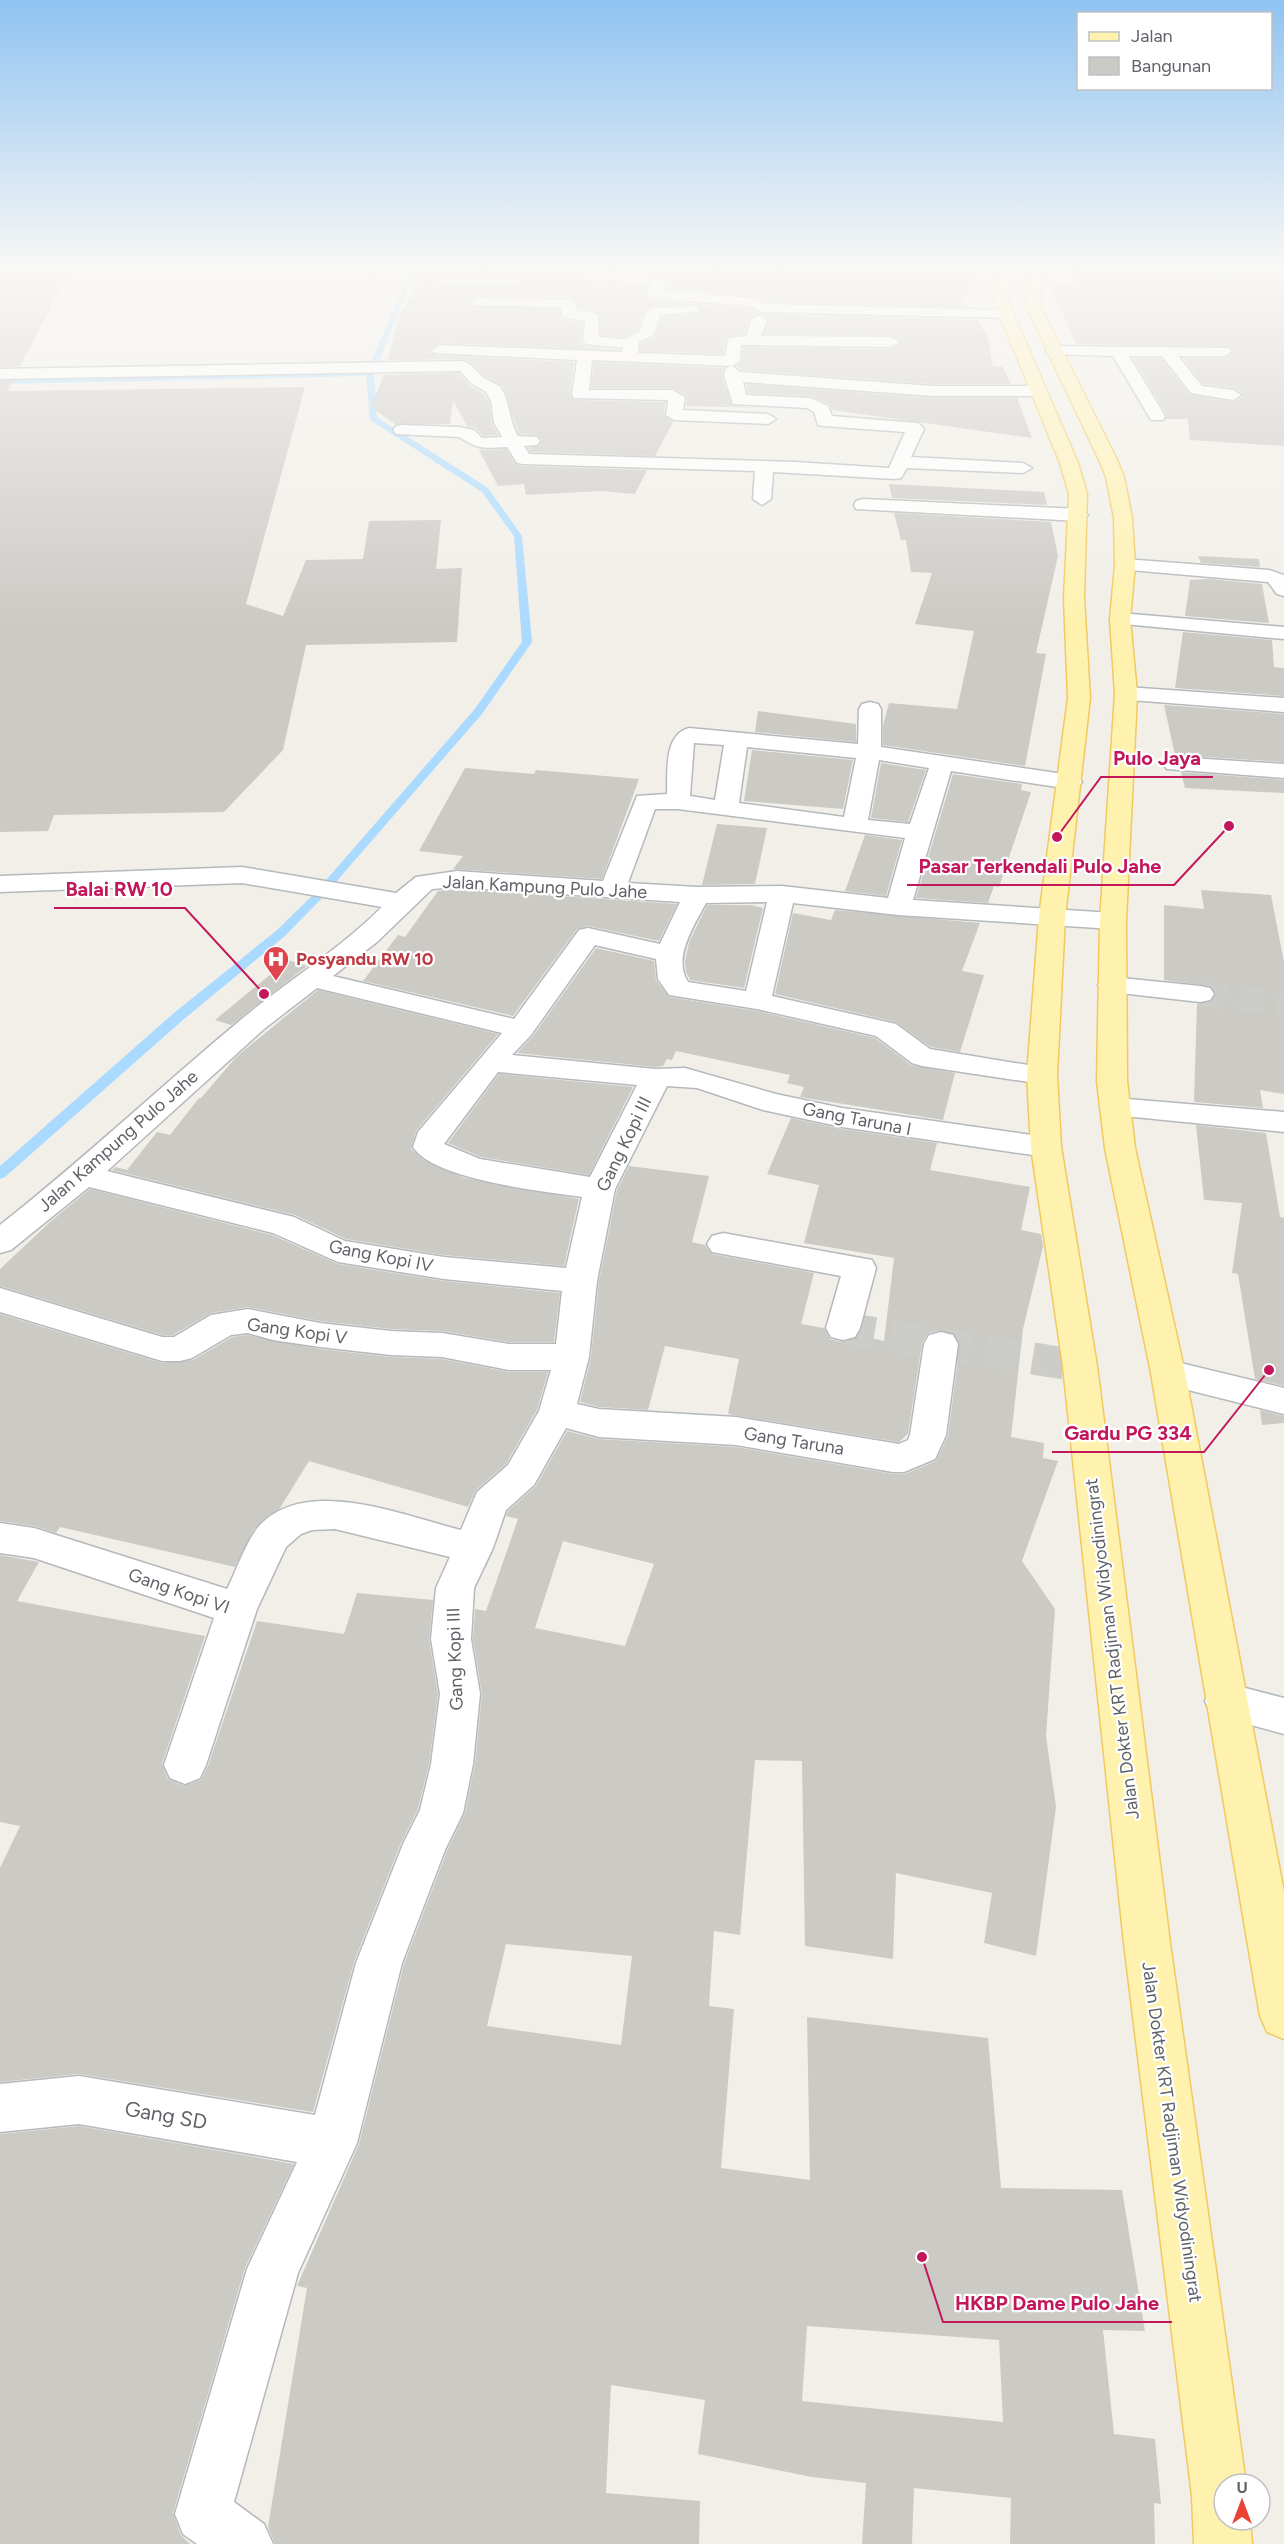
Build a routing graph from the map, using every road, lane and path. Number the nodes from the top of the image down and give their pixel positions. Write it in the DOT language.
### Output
graph roads {
  1 [pos="490,386"];
  2 [pos="581,386"];
  3 [pos="735,386"];
  4 [pos="883,386"];
  5 [pos="1035,386"];
  6 [pos="1071,386"];
  7 [pos="1139,386"];
  8 [pos="1194,386"];
  9 [pos="899,387"];
  10 [pos="1037,391"];
  11 [pos="1233,395"];
  12 [pos="1157,416"];
  13 [pos="824,420"];
  14 [pos="402,430"];
  15 [pos="551,439"];
  16 [pos="512,442"];
  17 [pos="1063,448"];
  18 [pos="1102,448"];
  19 [pos="868,456"];
  20 [pos="900,460"];
  21 [pos="764,467"];
  22 [pos="1023,468"];
  23 [pos="762,499"];
  24 [pos="862,505"];
  25 [pos="1079,515"];
  26 [pos="1125,565"];
  27 [pos="1284,590"];
  28 [pos="1120,619"];
  29 [pos="1284,633"];
  30 [pos="1126,694"];
  31 [pos="1284,705"];
  32 [pos="870,709"];
  33 [pos="737,739"];
  34 [pos="869,752"];
  35 [pos="943,761"];
  36 [pos="1175,764"];
  37 [pos="1284,771"];
  38 [pos="1070,782"];
  39 [pos="678,802"];
  40 [pos="726,808"];
  41 [pos="855,826"];
  42 [pos="919,832"];
  43 [pos="0,884"];
  44 [pos="612,890"];
  45 [pos="782,894"];
  46 [pos="697,895"];
  47 [pos="387,899"];
  48 [pos="898,907"];
  49 [pos="1052,917"];
  50 [pos="1113,921"];
  51 [pos="669,954"];
  52 [pos="313,979"];
  53 [pos="1112,985"];
  54 [pos="1200,994"];
  55 [pos="757,1001"];
  56 [pos="521,1029"];
  57 [pos="490,1062"];
  58 [pos="1042,1075"];
  59 [pos="663,1076"];
  60 [pos="1115,1107"];
  61 [pos="1284,1122"];
  62 [pos="1046,1147"];
  63 [pos="83,1175"];
  64 [pos="599,1189"];
  65 [pos="0,1242"];
  66 [pos="723,1244"];
  67 [pos="580,1281"];
  68 [pos="0,1300"];
  69 [pos="843,1328"];
  70 [pos="940,1344"];
  71 [pos="572,1357"];
  72 [pos="1168,1373"];
  73 [pos="1284,1401"];
  74 [pos="557,1412"];
  75 [pos="0,1538"];
  76 [pos="474,1548"];
  77 [pos="237,1609"];
  78 [pos="1226,1701"];
  79 [pos="1284,1716"];
  80 [pos="185,1765"];
  81 [pos="1284,2016"];
  82 [pos="0,2108"];
  83 [pos="332,2143"];
  84 [pos="244,2544"];
  85 [pos="1223,2544"];
  1 -- 16 [label="street"];
  2 -- 13 [label="street"];
  3 -- 13 [label="street"];
  4 -- 9 [label="street"];
  5 -- 10 [label="main road, Jalan Dokter KRT Radjiman Widyodiningrat"];
  6 -- 18 [label="main road"];
  7 -- 12 [label="street"];
  8 -- 11 [label="street"];
  9 -- 10 [label="street"];
  10 -- 17 [label="main road, Jalan Dokter KRT Radjiman Widyodiningrat"];
  13 -- 20 [label="street"];
  14 -- 16 [label="street"];
  15 -- 16 [label="street"];
  16 -- 21 [label="street"];
  17 -- 18 [label="main road"];
  17 -- 25 [label="main road, Jalan Dokter KRT Radjiman Widyodiningrat"];
  18 -- 26 [label="main road"];
  19 -- 20 [label="street"];
  20 -- 21 [label="street"];
  20 -- 22 [label="street"];
  21 -- 23 [label="street"];
  24 -- 25 [label="street"];
  25 -- 38 [label="main road, Jalan Dokter KRT Radjiman Widyodiningrat"];
  26 -- 27 [label="street"];
  26 -- 28 [label="main road"];
  28 -- 29 [label="street"];
  28 -- 30 [label="main road"];
  30 -- 31 [label="street"];
  30 -- 50 [label="main road"];
  32 -- 34 [label="street"];
  33 -- 34 [label="street"];
  33 -- 39 [label="street"];
  33 -- 40 [label="street"];
  34 -- 35 [label="street"];
  34 -- 41 [label="street"];
  35 -- 38 [label="street"];
  35 -- 42 [label="street"];
  36 -- 37 [label="street"];
  38 -- 49 [label="main road, Jalan Dokter KRT Radjiman Widyodiningrat"];
  39 -- 40 [label="street"];
  39 -- 44 [label="street"];
  40 -- 41 [label="street"];
  41 -- 42 [label="street"];
  42 -- 48 [label="street"];
  43 -- 47 [label="street"];
  44 -- 46 [label="street, Jalan Kampung Pulo Jahe"];
  44 -- 47 [label="street, Jalan Kampung Pulo Jahe"];
  45 -- 46 [label="street, Jalan Kampung Pulo Jahe"];
  45 -- 48 [label="street, Jalan Kampung Pulo Jahe"];
  45 -- 55 [label="street"];
  46 -- 51 [label="street"];
  47 -- 52 [label="street, Jalan Kampung Pulo Jahe"];
  48 -- 49 [label="street, Jalan Kampung Pulo Jahe"];
  49 -- 50 [label="street, Jalan Kampung Pulo Jahe"];
  49 -- 58 [label="main road, Jalan Dokter KRT Radjiman Widyodiningrat"];
  50 -- 53 [label="main road"];
  51 -- 55 [label="street"];
  51 -- 56 [label="street"];
  52 -- 56 [label="street"];
  52 -- 63 [label="street, Jalan Kampung Pulo Jahe"];
  53 -- 54 [label="street"];
  53 -- 60 [label="main road"];
  55 -- 58 [label="street"];
  56 -- 57 [label="street"];
  57 -- 59 [label="street, Gang Taruna I"];
  57 -- 64 [label="street"];
  58 -- 62 [label="main road, Jalan Dokter KRT Radjiman Widyodiningrat"];
  59 -- 62 [label="street, Gang Taruna I"];
  59 -- 64 [label="street, Gang Kopi III"];
  60 -- 61 [label="street"];
  60 -- 72 [label="main road"];
  62 -- 85 [label="main road, Jalan Dokter KRT Radjiman Widyodiningrat"];
  63 -- 65 [label="street, Jalan Kampung Pulo Jahe"];
  63 -- 67 [label="street, Gang Kopi IV"];
  64 -- 67 [label="street, Gang Kopi III"];
  66 -- 69 [label="street"];
  67 -- 71 [label="street, Gang Kopi III"];
  68 -- 71 [label="street, Gang Kopi V"];
  70 -- 74 [label="street, Gang Taruna"];
  71 -- 74 [label="street, Gang Kopi III"];
  72 -- 73 [label="street"];
  72 -- 78 [label="main road"];
  74 -- 76 [label="street, Gang Kopi III"];
  75 -- 77 [label="street, Gang Kopi VI"];
  76 -- 77 [label="street"];
  76 -- 83 [label="street, Gang Kopi III"];
  77 -- 80 [label="street, Gang Kopi VI"];
  78 -- 79 [label="street"];
  78 -- 81 [label="main road"];
  82 -- 83 [label="street, Gang SD"];
  83 -- 84 [label="street, Gang Kopi III"];
}
